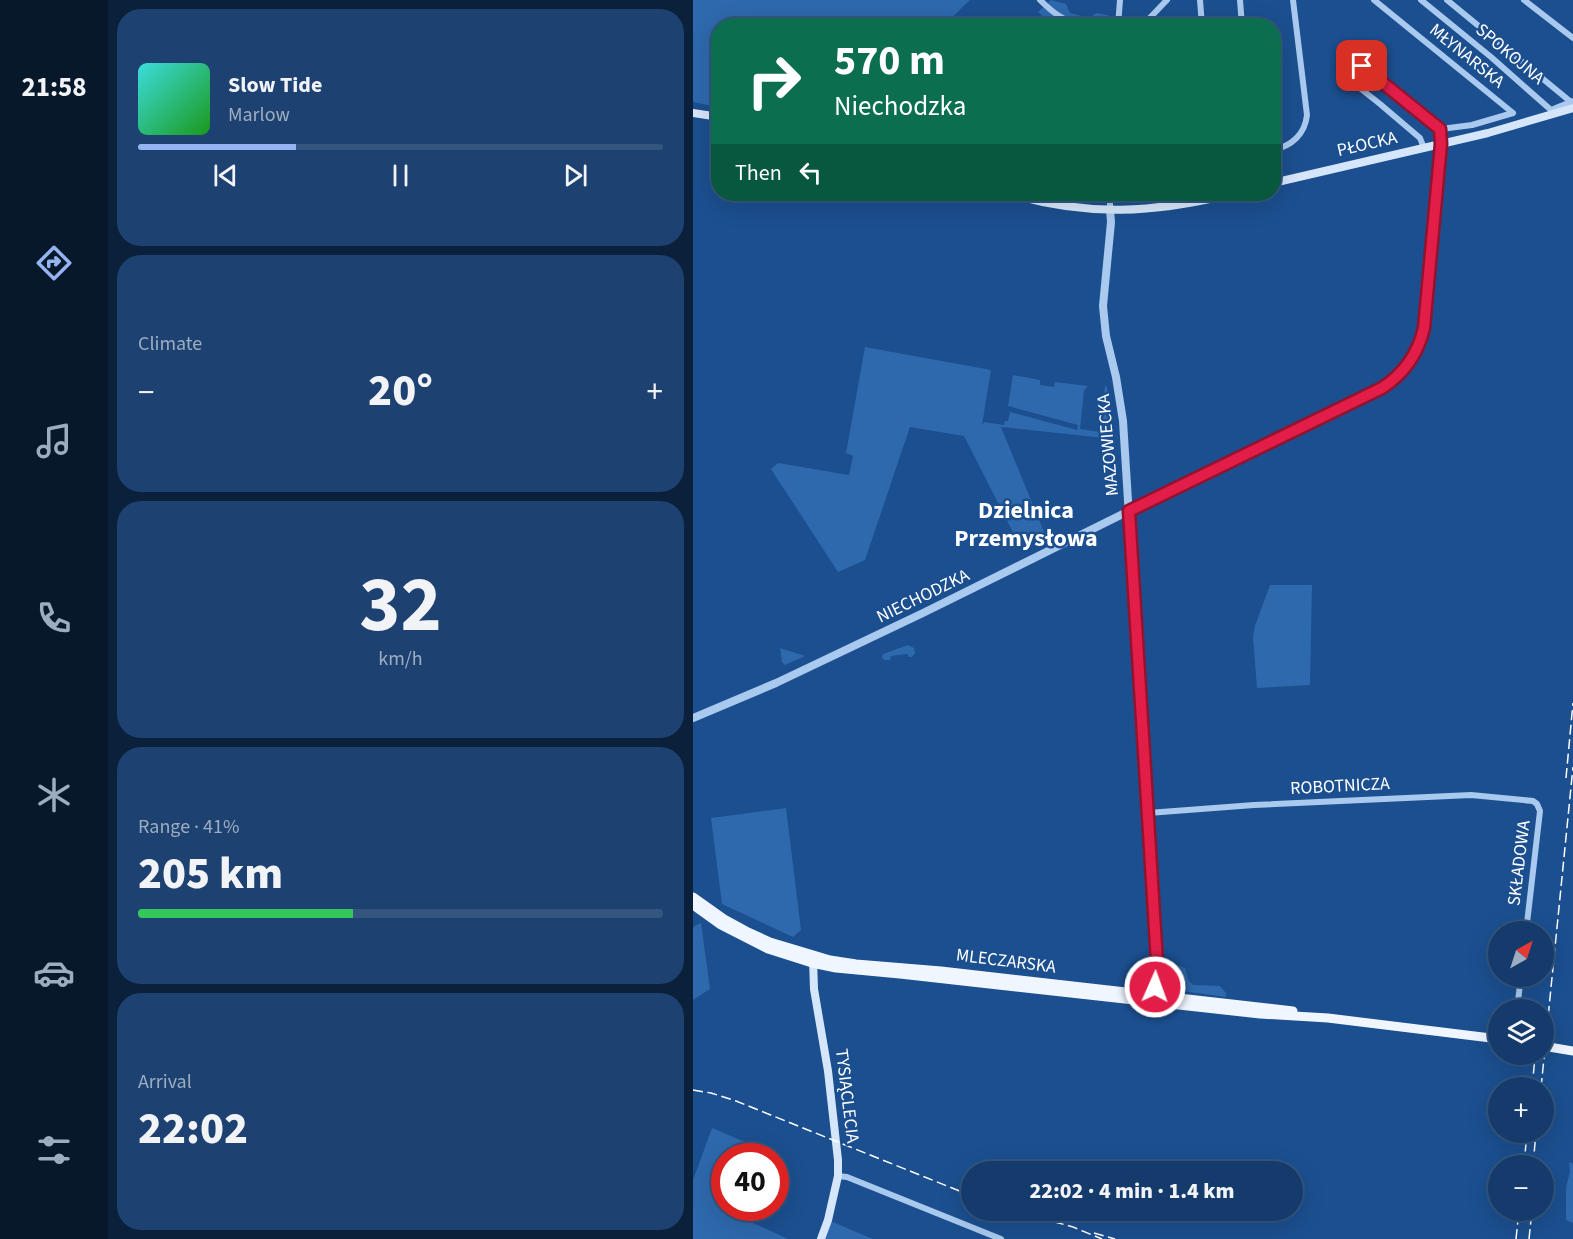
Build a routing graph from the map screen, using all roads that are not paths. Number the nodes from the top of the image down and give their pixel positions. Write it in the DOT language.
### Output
graph roads {
  1 [pos="1040,0"];
  2 [pos="1120,0"];
  3 [pos="1167,0"];
  4 [pos="1200,0"];
  5 [pos="1240,0"];
  6 [pos="1293,0"];
  7 [pos="1374,0"];
  8 [pos="1421,0"];
  9 [pos="1447,0"];
  10 [pos="1524,0"];
  11 [pos="1058,18"];
  12 [pos="1119,18"];
  13 [pos="1150,18"];
  14 [pos="1201,18"];
  15 [pos="1241,18"];
  16 [pos="1573,38"];
  17 [pos="1345,52"];
  18 [pos="1346,78"];
  19 [pos="1572,104"];
  20 [pos="693,113"];
  21 [pos="711,116"];
  22 [pos="1440,129"];
  23 [pos="1441,144"];
  24 [pos="1281,148"];
  25 [pos="1423,148"];
  26 [pos="1281,181"];
  27 [pos="1041,201"];
  28 [pos="1110,201"];
  29 [pos="1194,201"];
  30 [pos="1110,210"];
  31 [pos="1129,511"];
  32 [pos="693,718"];
  33 [pos="1533,801"];
  34 [pos="1148,813"];
  35 [pos="693,897"];
  36 [pos="693,905"];
  37 [pos="1527,921"];
  38 [pos="812,960"];
  39 [pos="1155,999"];
  40 [pos="1488,1038"];
  41 [pos="1554,1048"];
  42 [pos="1573,1051"];
  43 [pos="838,1176"];
  44 [pos="821,1239"];
  45 [pos="1001,1239"];
  1 -- 11 [label="street"];
  2 -- 12 [label="street"];
  3 -- 13 [label="street"];
  4 -- 14 [label="street"];
  5 -- 15 [label="street"];
  6 -- 24 [label="street"];
  7 -- 22 [label="street, MŁYNARSKA"];
  8 -- 19 [label="street, SPOKOJNA"];
  9 -- 19 [label="street"];
  10 -- 16 [label="street"];
  17 -- 22 [label="street"];
  18 -- 25 [label="street"];
  19 -- 23 [label="main road, PŁOCKA"];
  20 -- 21 [label="main road"];
  22 -- 23 [label="street, NIECHODZKA"];
  23 -- 25 [label="main road, PŁOCKA"];
  23 -- 31 [label="street, NIECHODZKA"];
  25 -- 26 [label="main road, PŁOCKA"];
  27 -- 30 [label="main road"];
  28 -- 30 [label="street"];
  29 -- 30 [label="main road"];
  30 -- 31 [label="street, MAZOWIECKA"];
  31 -- 32 [label="street, NIECHODZKA"];
  31 -- 34 [label="street, MAZOWIECKA"];
  33 -- 34 [label="street, ROBOTNICZA"];
  33 -- 37 [label="street, SKŁADOWA"];
  34 -- 39 [label="street, MAZOWIECKA"];
  35 -- 38 [label="main road, MLECZARSKA"];
  36 -- 38 [label="main road, MLECZARSKA"];
  38 -- 39 [label="main road, MLECZARSKA"];
  38 -- 43 [label="main road, TYSIĄCLECIA"];
  39 -- 40 [label="main road, MLECZARSKA"];
  41 -- 42 [label="main road, bridge"];
  43 -- 44 [label="main road, TYSIĄCLECIA"];
  43 -- 45 [label="street"];
}
